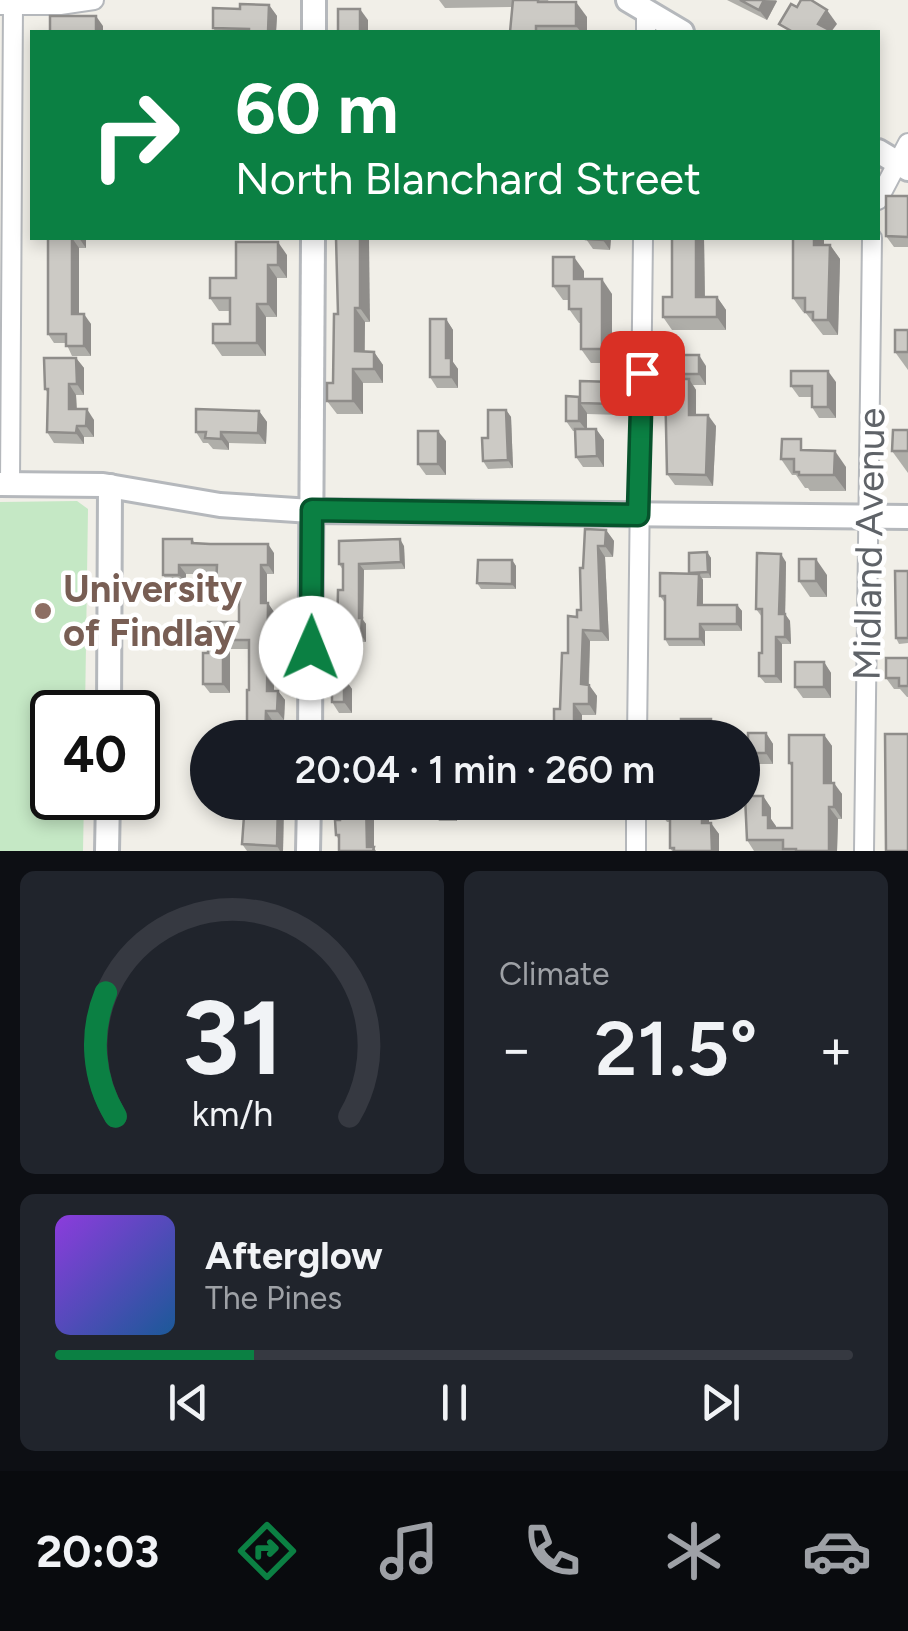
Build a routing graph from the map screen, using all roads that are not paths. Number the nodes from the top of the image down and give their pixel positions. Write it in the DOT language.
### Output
graph roads {
  1 [pos="94,0"];
  2 [pos="314,0"];
  3 [pos="6,6"];
  4 [pos="640,14"];
  5 [pos="314,30"];
  6 [pos="677,30"];
  7 [pos="898,156"];
  8 [pos="880,196"];
  9 [pos="313,240"];
  10 [pos="644,240"];
  11 [pos="872,240"];
  12 [pos="5,484"];
  13 [pos="110,486"];
  14 [pos="312,510"];
  15 [pos="638,515"];
  16 [pos="869,516"];
  17 [pos="908,517"];
  18 [pos="109,690"];
  19 [pos="310,720"];
  20 [pos="637,720"];
  21 [pos="108,820"];
  22 [pos="308,820"];
  23 [pos="636,820"];
  24 [pos="107,851"];
  25 [pos="308,851"];
  26 [pos="636,851"];
  27 [pos="864,851"];
  1 -- 3 [label="street"];
  2 -- 5 [label="street"];
  3 -- 12 [label="street"];
  4 -- 6 [label="street"];
  7 -- 8 [label="street"];
  9 -- 14 [label="street"];
  10 -- 15 [label="street"];
  11 -- 16 [label="street, Midland Avenue"];
  12 -- 13 [label="street"];
  13 -- 14 [label="street"];
  13 -- 18 [label="street"];
  14 -- 15 [label="street"];
  14 -- 19 [label="street"];
  15 -- 16 [label="street"];
  15 -- 20 [label="street"];
  16 -- 17 [label="street"];
  16 -- 27 [label="street, Midland Avenue"];
  21 -- 24 [label="street"];
  22 -- 25 [label="street"];
  23 -- 26 [label="street"];
}
